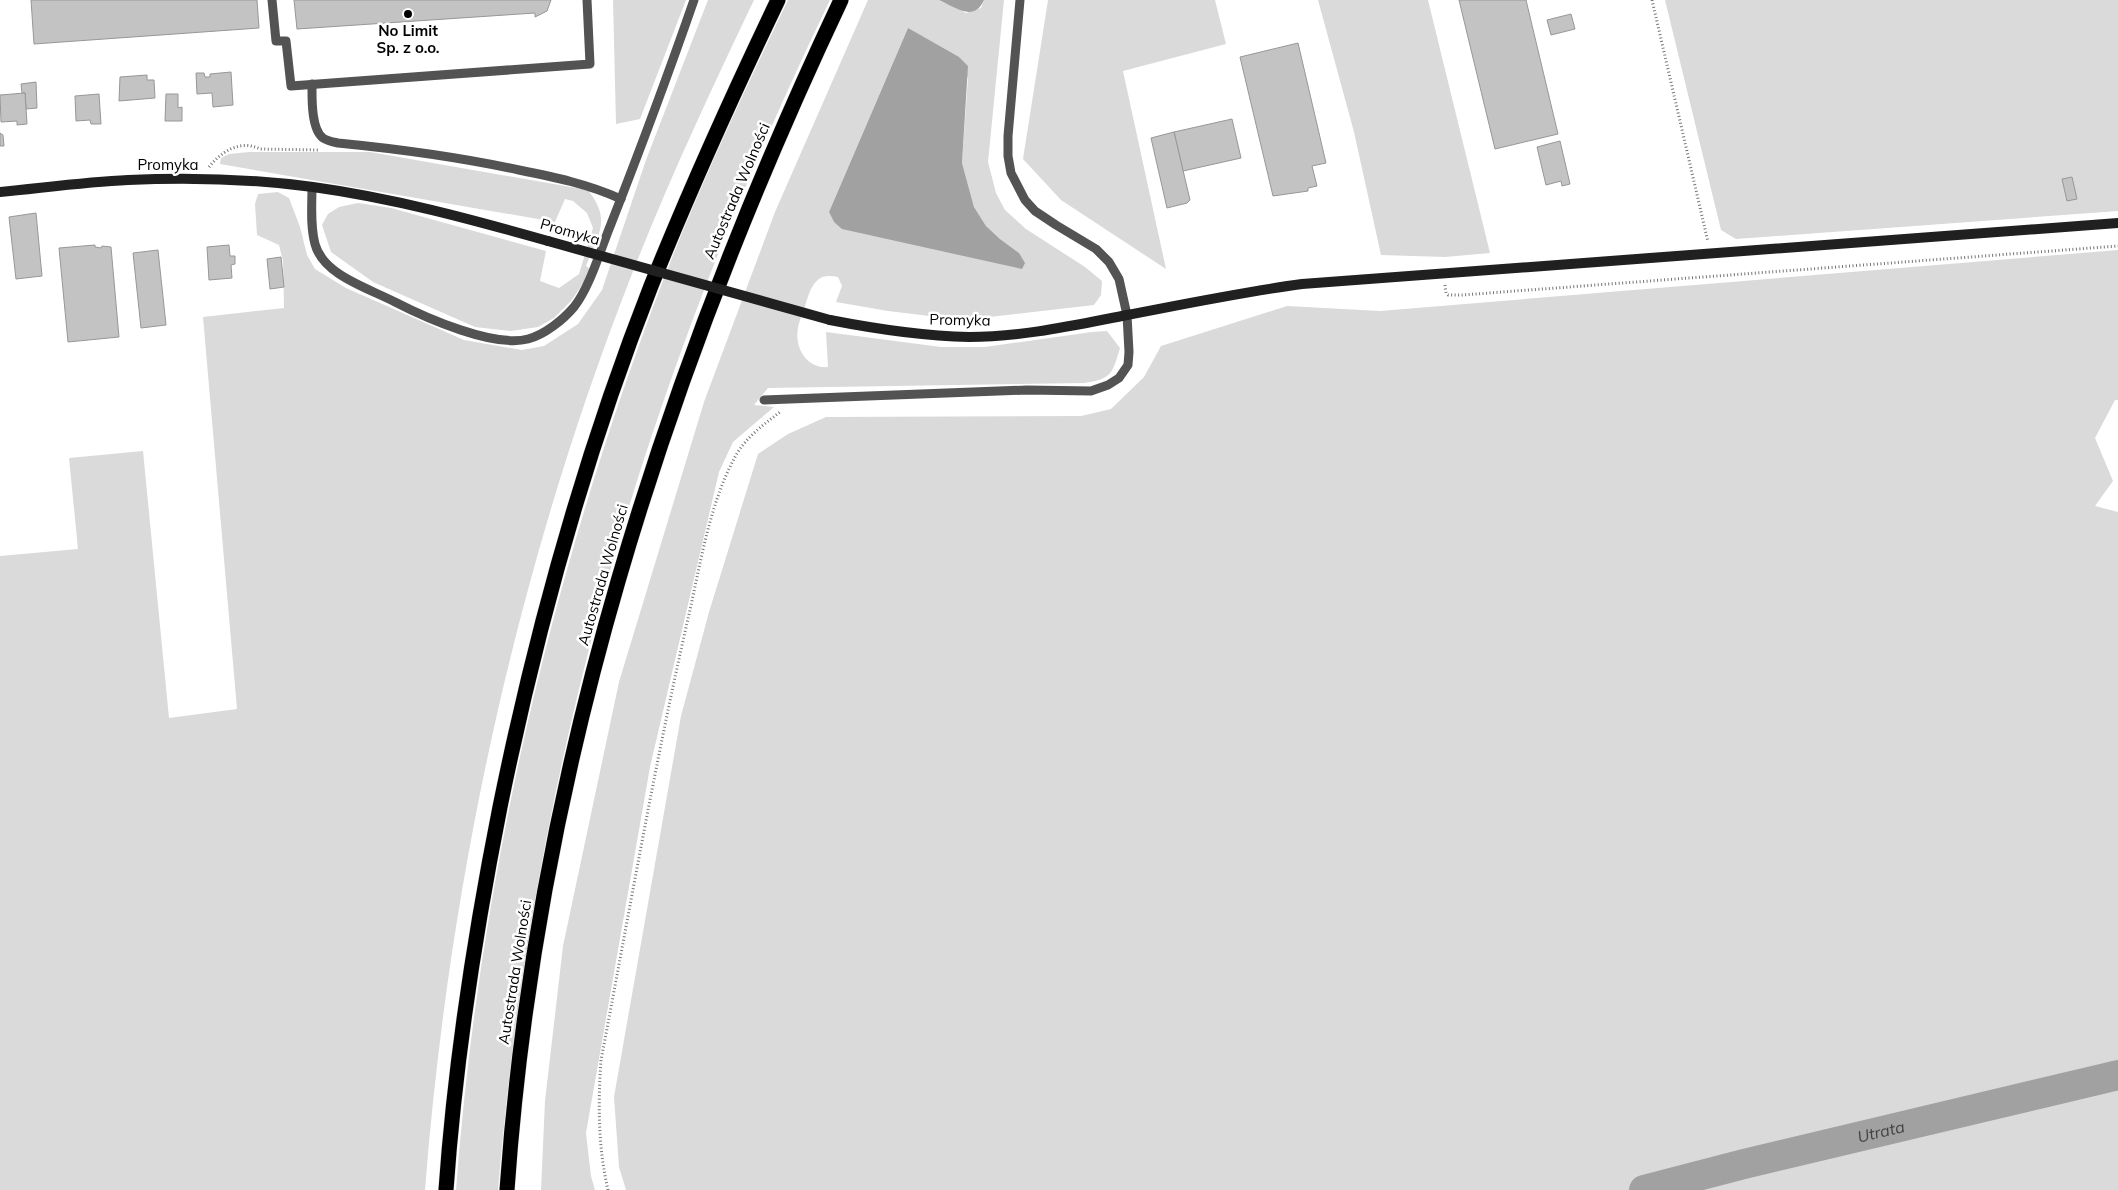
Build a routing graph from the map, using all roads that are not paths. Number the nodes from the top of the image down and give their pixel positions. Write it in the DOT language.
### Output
graph roads {
  1 [pos="272,0"];
  2 [pos="587,0"];
  3 [pos="694,0"];
  4 [pos="778,0"];
  5 [pos="841,0"];
  6 [pos="1020,0"];
  7 [pos="312,84"];
  8 [pos="312,187"];
  9 [pos="0,192"];
  10 [pos="621,199"];
  11 [pos="2118,223"];
  12 [pos="1126,315"];
  13 [pos="764,400"];
  14 [pos="446,1190"];
  15 [pos="507,1190"];
  1 -- 7 [label="lane"];
  2 -- 7 [label="lane"];
  3 -- 10 [label="lane"];
  4 -- 14 [label="highway"];
  5 -- 15 [label="highway, Autostrada Wolności"];
  6 -- 12 [label="lane"];
  7 -- 10 [label="lane"];
  8 -- 9 [label="street, Promyka"];
  8 -- 10 [label="lane"];
  8 -- 12 [label="street, Promyka, bridge"];
  11 -- 12 [label="street, Promyka"];
  12 -- 13 [label="lane"];
}
